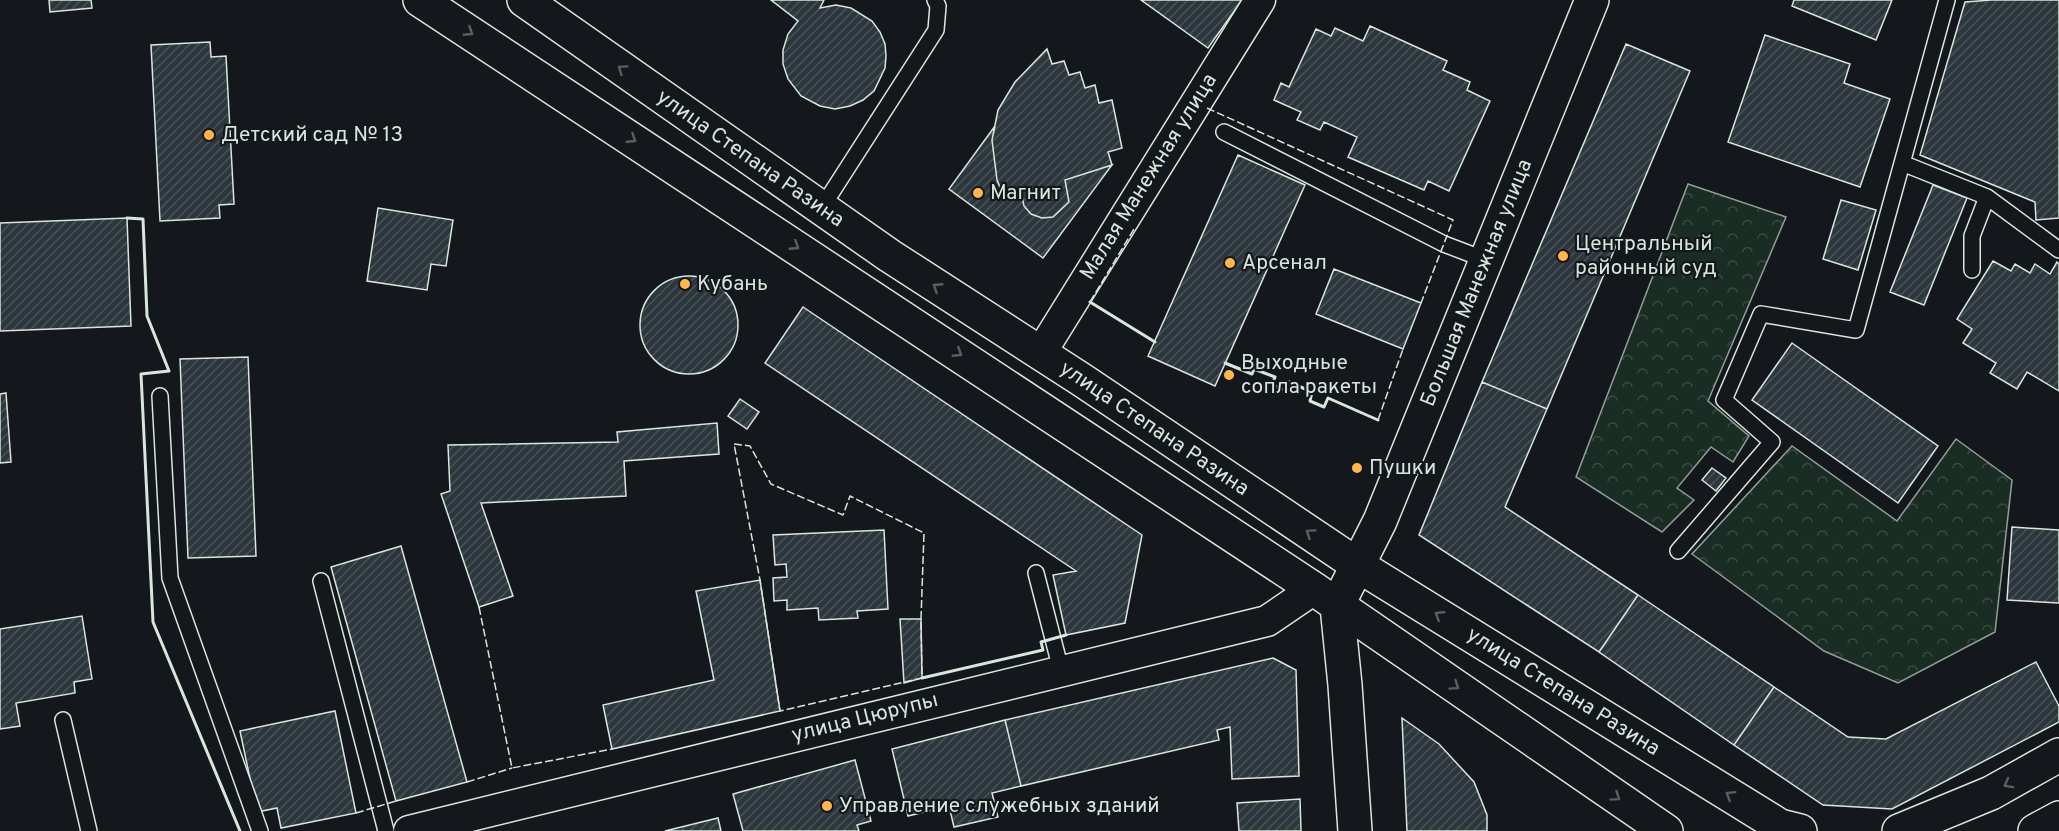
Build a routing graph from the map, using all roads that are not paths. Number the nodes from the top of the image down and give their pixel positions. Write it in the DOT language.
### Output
graph roads {
  1 [pos="420,0"];
  2 [pos="524,0"];
  3 [pos="935,0"];
  4 [pos="1260,0"];
  5 [pos="1592,0"];
  6 [pos="1947,0"];
  7 [pos="1224,132"];
  8 [pos="1902,163"];
  9 [pos="1987,197"];
  10 [pos="821,209"];
  11 [pos="2059,250"];
  12 [pos="1486,260"];
  13 [pos="1972,270"];
  14 [pos="1040,354"];
  15 [pos="160,396"];
  16 [pos="1678,551"];
  17 [pos="1359,566"];
  18 [pos="1036,573"];
  19 [pos="321,581"];
  20 [pos="1326,598"];
  21 [pos="1061,670"];
  22 [pos="63,720"];
  23 [pos="2059,755"];
  24 [pos="2059,818"];
  25 [pos="89,831"];
  26 [pos="260,831"];
  27 [pos="386,831"];
  28 [pos="409,831"];
  29 [pos="1355,831"];
  30 [pos="1666,831"];
  31 [pos="1800,831"];
  32 [pos="1899,831"];
  33 [pos="2035,831"];
  1 -- 20 [label="main road, one-way"];
  10 -- 2 [label="main road, улица Степана Разина, one-way"];
  3 -- 10 [label="lane"];
  4 -- 14 [label="street, Малая Манежная улица"];
  5 -- 12 [label="main road, Большая Манежная улица"];
  6 -- 8 [label="lane"];
  7 -- 12 [label="lane"];
  8 -- 9 [label="lane"];
  8 -- 16 [label="lane"];
  9 -- 11 [label="lane"];
  9 -- 13 [label="lane"];
  14 -- 10 [label="main road, улица Степана Разина, one-way"];
  12 -- 17 [label="main road, Большая Манежная улица"];
  17 -- 14 [label="main road, улица Степана Разина, one-way"];
  15 -- 26 [label="lane"];
  17 -- 20 [label="main road, Большая Манежная улица"];
  31 -- 17 [label="main road, улица Степана Разина, one-way"];
  18 -- 21 [label="lane"];
  19 -- 27 [label="lane"];
  20 -- 21 [label="street, улица Цюрупы"];
  20 -- 29 [label="main road"];
  20 -- 30 [label="main road, one-way"];
  21 -- 28 [label="street, улица Цюрупы"];
  22 -- 25 [label="lane"];
  23 -- 32 [label="main road, one-way"];
  24 -- 33 [label="main road"];
}
